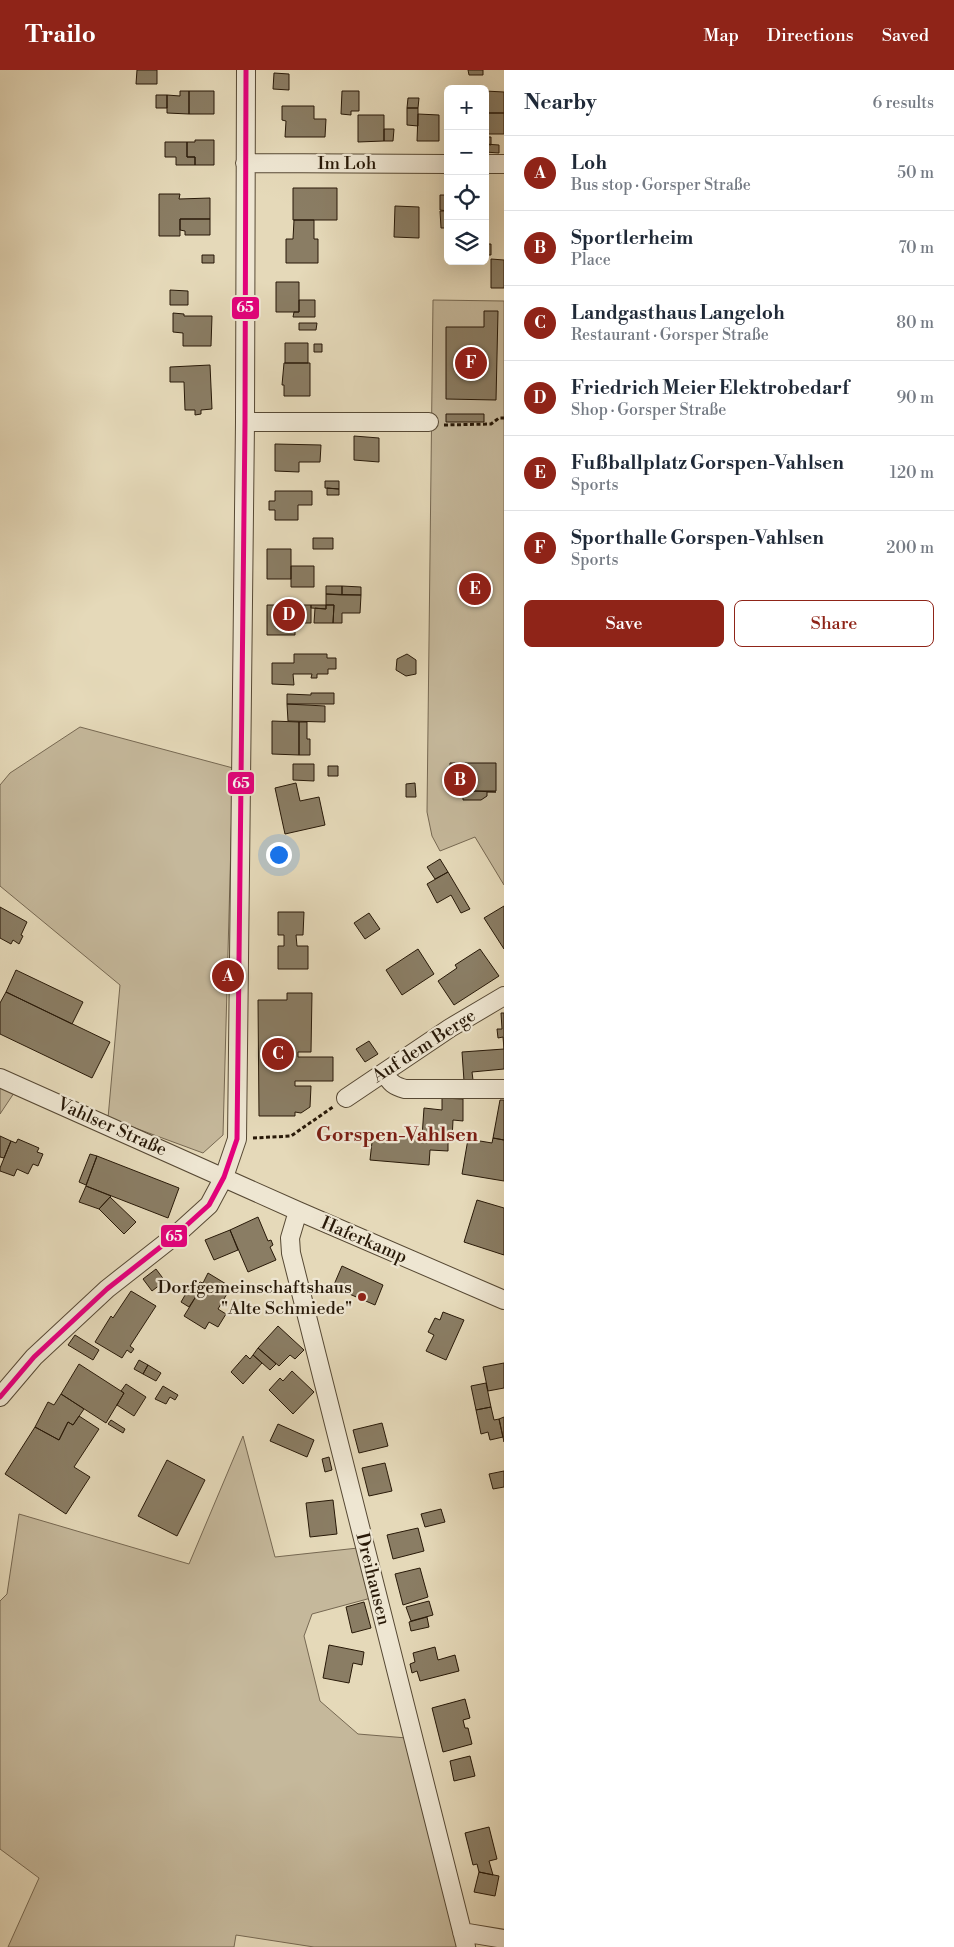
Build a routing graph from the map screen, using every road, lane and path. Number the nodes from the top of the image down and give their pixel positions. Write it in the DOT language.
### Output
graph roads {
  1 [pos="246,70"];
  2 [pos="245,163"];
  3 [pos="444,164"];
  4 [pos="489,164"];
  5 [pos="504,164"];
  6 [pos="504,418"];
  7 [pos="245,422"];
  8 [pos="429,422"];
  9 [pos="504,996"];
  10 [pos="384,1073"];
  11 [pos="0,1078"];
  12 [pos="504,1090"];
  13 [pos="346,1098"];
  14 [pos="237,1139"];
  15 [pos="224,1177"];
  16 [pos="298,1211"];
  17 [pos="504,1300"];
  18 [pos="0,1397"];
  19 [pos="504,1939"];
  20 [pos="464,1940"];
  1 -- 2 [label="street"];
  2 -- 3 [label="street, Im Loh"];
  2 -- 7 [label="street"];
  4 -- 5 [label="street"];
  6 -- 8 [label="path"];
  7 -- 8 [label="street"];
  7 -- 14 [label="street"];
  9 -- 10 [label="street, Auf dem Berge"];
  10 -- 12 [label="street"];
  10 -- 13 [label="street, Auf dem Berge"];
  11 -- 15 [label="street, Vahlser Straße"];
  13 -- 14 [label="path"];
  14 -- 15 [label="street"];
  15 -- 16 [label="street, Haferkamp"];
  15 -- 18 [label="street"];
  16 -- 17 [label="street, Haferkamp"];
  16 -- 20 [label="street, Dreihausen"];
  19 -- 20 [label="street"];
}
